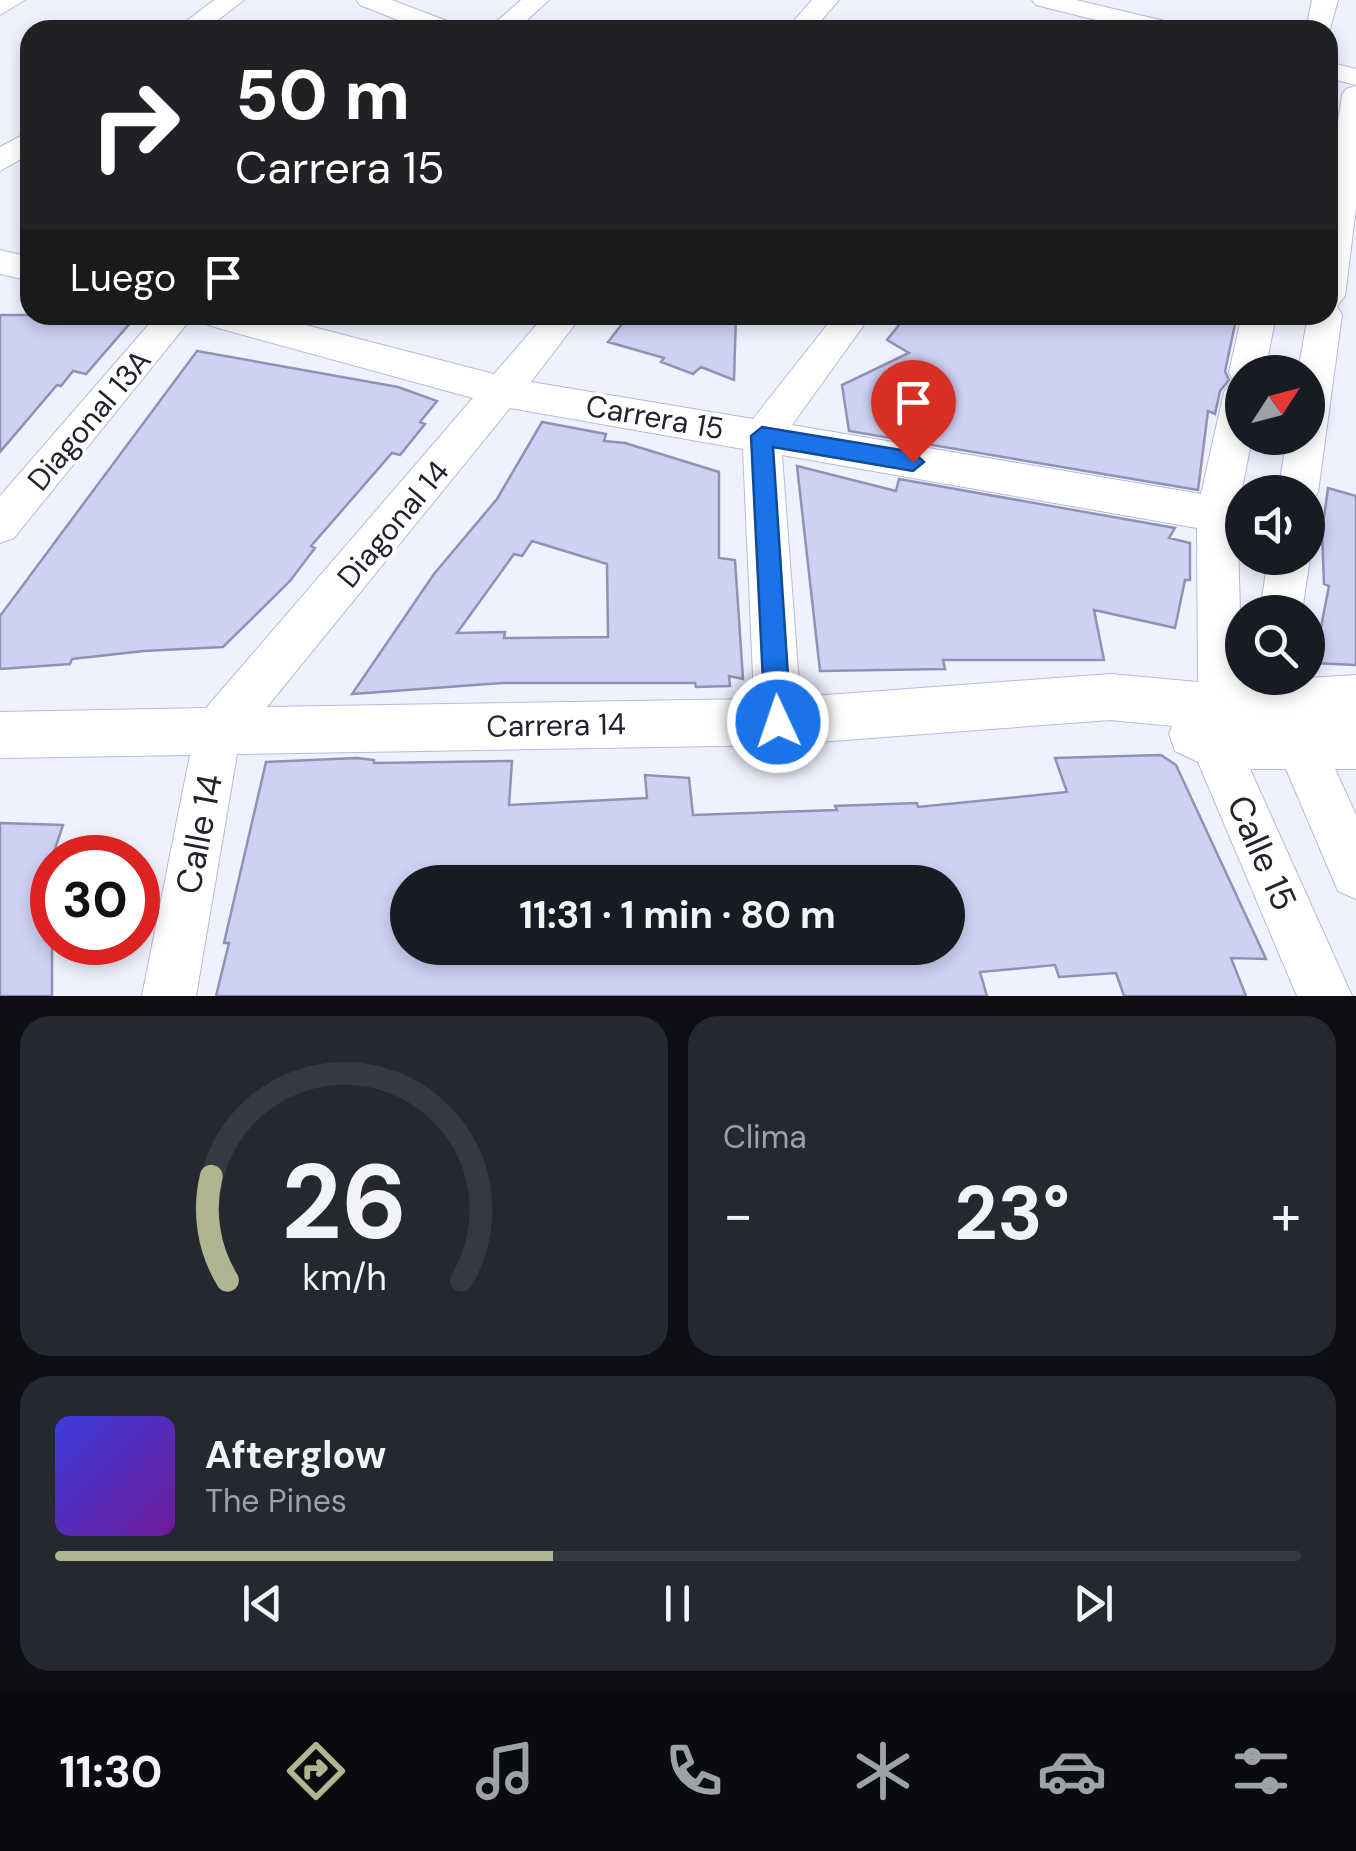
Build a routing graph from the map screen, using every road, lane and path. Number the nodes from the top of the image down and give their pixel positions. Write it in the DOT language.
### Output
graph roads {
  1 [pos="12,0"];
  2 [pos="231,0"];
  3 [pos="368,0"];
  4 [pos="536,0"];
  5 [pos="826,0"];
  6 [pos="1045,0"];
  7 [pos="0,7"];
  8 [pos="1080,13"];
  9 [pos="202,20"];
  10 [pos="420,20"];
  11 [pos="512,20"];
  12 [pos="808,20"];
  13 [pos="1116,20"];
  14 [pos="1356,95"];
  15 [pos="1350,192"];
  16 [pos="1338,249"];
  17 [pos="169,325"];
  18 [pos="255,325"];
  19 [pos="557,325"];
  20 [pos="846,325"];
  21 [pos="1257,325"];
  22 [pos="1324,325"];
  23 [pos="1251,355"];
  24 [pos="1319,355"];
  25 [pos="504,392"];
  26 [pos="762,436"];
  27 [pos="1229,455"];
  28 [pos="1216,514"];
  29 [pos="0,524"];
  30 [pos="1356,698"];
  31 [pos="1288,709"];
  32 [pos="778,722"];
  33 [pos="1218,726"];
  34 [pos="218,730"];
  35 [pos="0,735"];
  36 [pos="1356,745"];
  37 [pos="1356,873"];
  38 [pos="169,996"];
  39 [pos="1324,996"];
  1 -- 7 [label="street"];
  2 -- 9 [label="street"];
  3 -- 10 [label="street"];
  4 -- 11 [label="street"];
  5 -- 12 [label="street"];
  6 -- 8 [label="street"];
  8 -- 13 [label="street"];
  14 -- 15 [label="street"];
  15 -- 16 [label="street"];
  17 -- 29 [label="street, Diagonal 13A"];
  18 -- 25 [label="street, Carrera 15"];
  19 -- 25 [label="street, Diagonal 14"];
  20 -- 26 [label="street"];
  21 -- 23 [label="street"];
  22 -- 24 [label="street"];
  25 -- 26 [label="street, Carrera 15"];
  25 -- 34 [label="street, Diagonal 14"];
  26 -- 28 [label="street, Carrera 15"];
  26 -- 32 [label="street"];
  27 -- 28 [label="street"];
  28 -- 33 [label="street"];
  30 -- 31 [label="street, Carrera 14"];
  31 -- 33 [label="street, Carrera 14"];
  31 -- 36 [label="street, Carrera 14"];
  31 -- 37 [label="street"];
  32 -- 33 [label="street, Carrera 14"];
  32 -- 34 [label="street, Carrera 14"];
  33 -- 39 [label="street, Calle 15"];
  34 -- 35 [label="street, Carrera 14"];
  34 -- 38 [label="street, Calle 14"];
}
